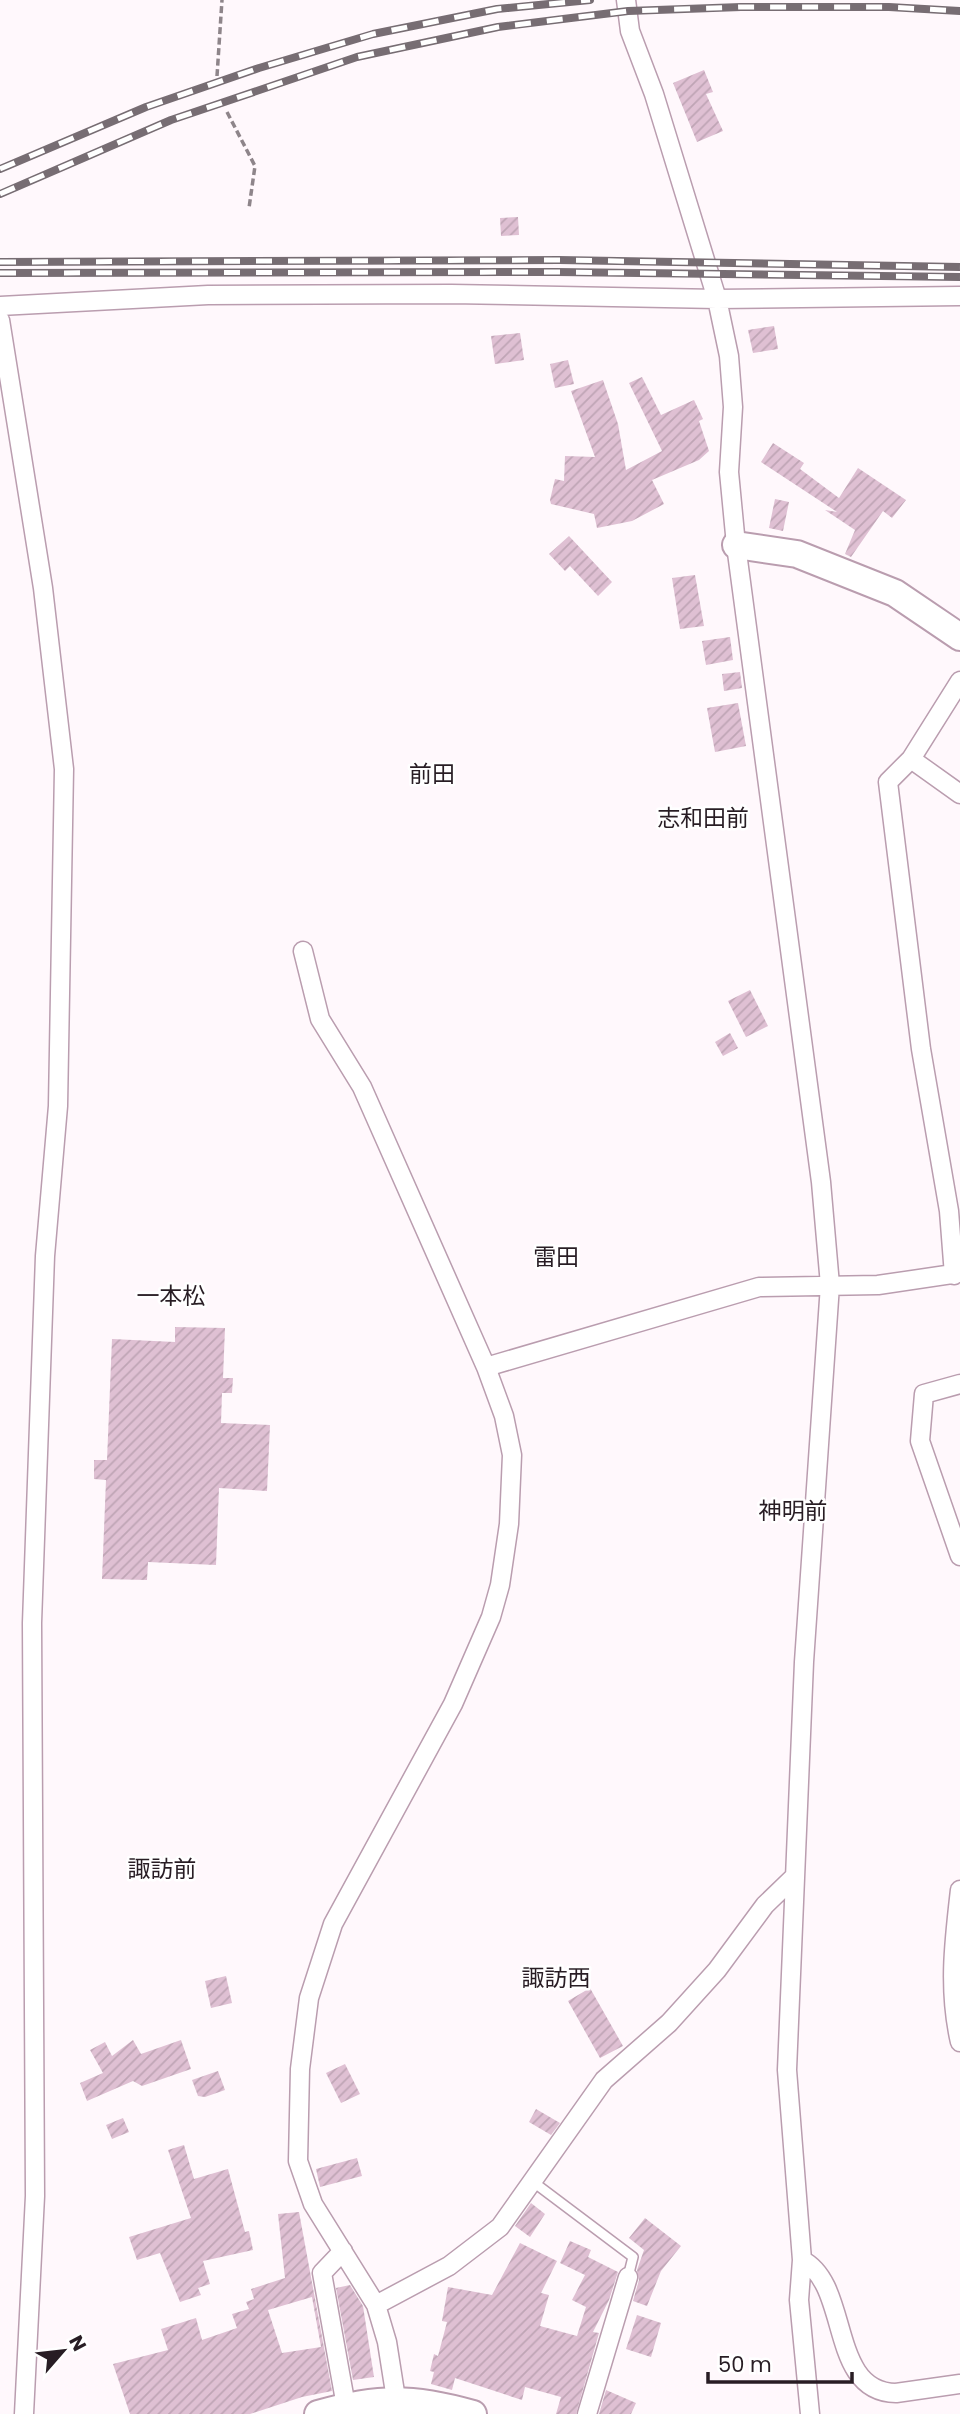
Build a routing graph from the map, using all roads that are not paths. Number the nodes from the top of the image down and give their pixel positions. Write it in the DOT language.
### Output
graph roads {
  1 [pos="626,0"];
  2 [pos="960,296"];
  3 [pos="717,299"];
  4 [pos="0,306"];
  5 [pos="0,320"];
  6 [pos="736,545"];
  7 [pos="960,638"];
  8 [pos="960,681"];
  9 [pos="911,759"];
  10 [pos="960,794"];
  11 [pos="303,951"];
  12 [pos="957,1274"];
  13 [pos="830,1285"];
  14 [pos="486,1367"];
  15 [pos="960,1384"];
  16 [pos="960,1556"];
  17 [pos="793,1878"];
  18 [pos="960,1890"];
  19 [pos="960,2042"];
  20 [pos="531,2180"];
  21 [pos="343,2250"];
  22 [pos="802,2260"];
  23 [pos="628,2277"];
  24 [pos="376,2305"];
  25 [pos="960,2384"];
  26 [pos="396,2399"];
  27 [pos="346,2406"];
  28 [pos="24,2414"];
  29 [pos="318,2414"];
  30 [pos="473,2414"];
  31 [pos="587,2414"];
  32 [pos="810,2414"];
  1 -- 3 [label="street"];
  2 -- 3 [label="street"];
  3 -- 4 [label="street"];
  3 -- 6 [label="street"];
  5 -- 28 [label="street"];
  6 -- 7 [label="street"];
  6 -- 13 [label="street"];
  8 -- 9 [label="street"];
  9 -- 10 [label="street"];
  9 -- 12 [label="street"];
  11 -- 14 [label="street"];
  12 -- 13 [label="street"];
  13 -- 14 [label="street"];
  13 -- 17 [label="street"];
  14 -- 21 [label="street"];
  15 -- 16 [label="street"];
  17 -- 20 [label="street"];
  17 -- 22 [label="street"];
  18 -- 19 [label="street"];
  20 -- 23 [label="lane"];
  20 -- 24 [label="street"];
  21 -- 24 [label="street"];
  21 -- 27 [label="street"];
  22 -- 25 [label="street"];
  22 -- 32 [label="street"];
  23 -- 31 [label="street"];
  24 -- 26 [label="street"];
  26 -- 27 [label="street"];
  26 -- 30 [label="street"];
  27 -- 29 [label="street"];
}
